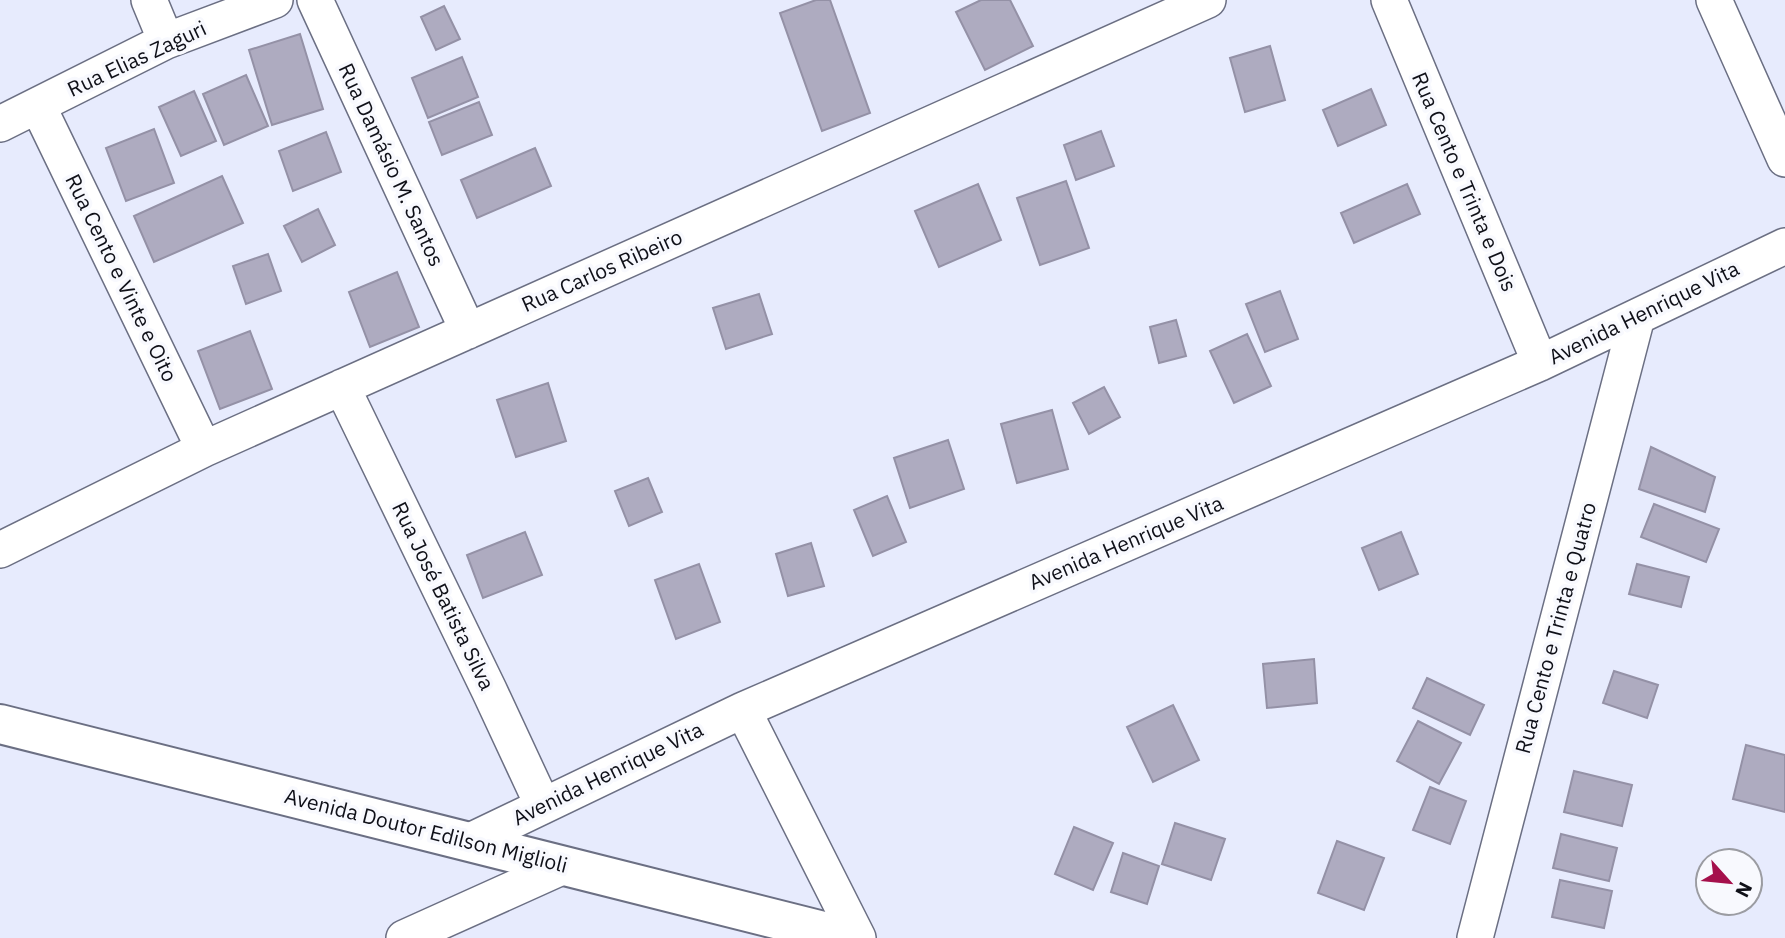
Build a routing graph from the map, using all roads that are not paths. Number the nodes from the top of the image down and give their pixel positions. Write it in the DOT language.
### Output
graph roads {
  1 [pos="149,0"];
  2 [pos="275,0"];
  3 [pos="315,0"];
  4 [pos="1208,0"];
  5 [pos="1388,0"];
  6 [pos="1714,0"];
  7 [pos="166,41"];
  8 [pos="37,106"];
  9 [pos="0,124"];
  10 [pos="1785,159"];
  11 [pos="1785,246"];
  12 [pos="1636,317"];
  13 [pos="468,331"];
  14 [pos="1540,363"];
  15 [pos="342,387"];
  16 [pos="204,449"];
  17 [pos="0,550"];
  18 [pos="743,710"];
  19 [pos="0,724"];
  20 [pos="543,806"];
  21 [pos="468,842"];
  22 [pos="564,866"];
  23 [pos="404,938"];
  24 [pos="851,938"];
  25 [pos="858,938"];
  26 [pos="1475,938"];
  1 -- 7 [label="street"];
  2 -- 7 [label="street, Rua Elias Zaguri"];
  3 -- 13 [label="street, Rua Damásio M. Santos"];
  4 -- 13 [label="street, Rua Carlos Ribeiro"];
  5 -- 14 [label="street, Rua Cento e Trinta e Dois"];
  6 -- 10 [label="street"];
  7 -- 8 [label="street, Rua Elias Zaguri"];
  8 -- 9 [label="street, Rua Elias Zaguri"];
  8 -- 16 [label="street, Rua Cento e Vinte e Oito"];
  11 -- 12 [label="street, Avenida Henrique Vita"];
  12 -- 14 [label="street, Avenida Henrique Vita"];
  12 -- 26 [label="street, Rua Cento e Trinta e Quatro"];
  13 -- 15 [label="street, Rua Carlos Ribeiro"];
  14 -- 18 [label="street, Avenida Henrique Vita"];
  15 -- 16 [label="street, Rua Carlos Ribeiro"];
  15 -- 20 [label="street, Rua José Batista Silva"];
  16 -- 17 [label="street, Rua Carlos Ribeiro"];
  18 -- 20 [label="street, Avenida Henrique Vita"];
  18 -- 25 [label="street"];
  19 -- 21 [label="street, Avenida Doutor Edilson Miglioli"];
  20 -- 21 [label="street, Avenida Henrique Vita"];
  21 -- 22 [label="street, Avenida Doutor Edilson Miglioli"];
  22 -- 23 [label="street"];
  22 -- 24 [label="street, Avenida Doutor Edilson Miglioli"];
}
